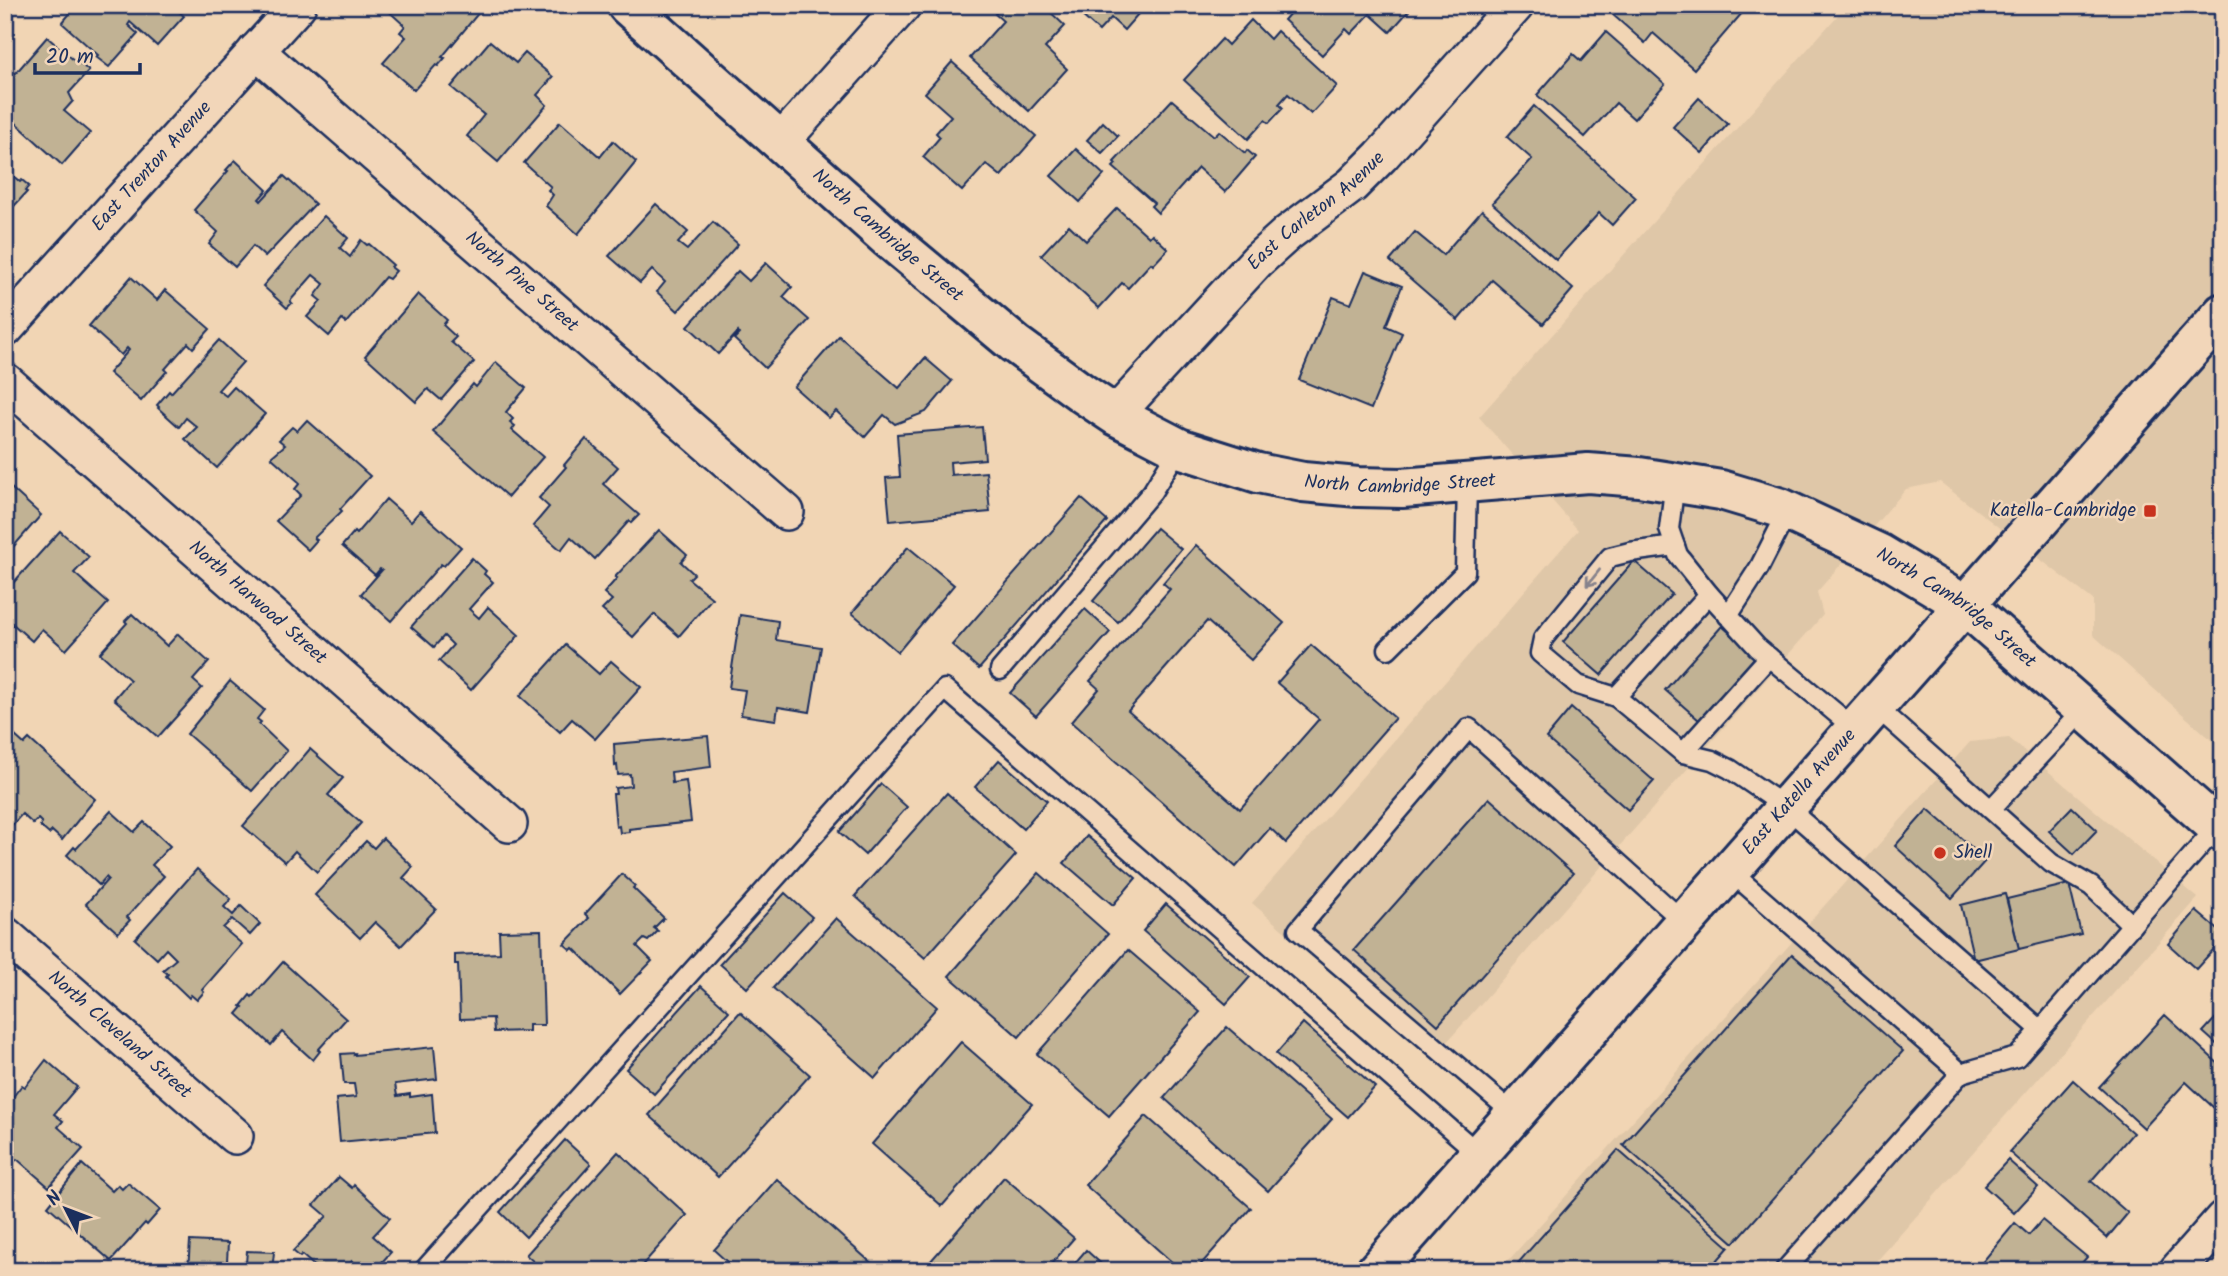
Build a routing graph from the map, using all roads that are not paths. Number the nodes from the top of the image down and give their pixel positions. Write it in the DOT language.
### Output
graph roads {
  1 [pos="298,5"];
  2 [pos="626,5"];
  3 [pos="902,5"];
  4 [pos="1516,5"];
  5 [pos="256,51"];
  6 [pos="780,143"];
  7 [pos="2223,313"];
  8 [pos="5,329"];
  9 [pos="5,381"];
  10 [pos="1115,415"];
  11 [pos="1179,448"];
  12 [pos="1675,482"];
  13 [pos="1467,483"];
  14 [pos="1788,511"];
  15 [pos="786,512"];
  16 [pos="1675,546"];
  17 [pos="1709,594"];
  18 [pos="1965,605"];
  19 [pos="1728,615"];
  20 [pos="1388,649"];
  21 [pos="1769,657"];
  22 [pos="1000,670"];
  23 [pos="1616,697"];
  24 [pos="2084,709"];
  25 [pos="1865,718"];
  26 [pos="1684,753"];
  27 [pos="1786,807"];
  28 [pos="1991,809"];
  29 [pos="509,824"];
  30 [pos="2220,830"];
  31 [pos="1730,870"];
  32 [pos="1684,922"];
  33 [pos="2132,925"];
  34 [pos="5,934"];
  35 [pos="2041,1030"];
  36 [pos="1961,1073"];
  37 [pos="1514,1114"];
  38 [pos="235,1136"];
  39 [pos="1479,1154"];
  40 [pos="2223,1219"];
  41 [pos="424,1271"];
  42 [pos="1376,1271"];
  43 [pos="1784,1271"];
  44 [pos="2177,1271"];
  1 -- 5 [label="street, East Trenton Avenue"];
  2 -- 6 [label="street, North Cambridge Street"];
  3 -- 6 [label="street"];
  4 -- 10 [label="street, East Carleton Avenue"];
  5 -- 8 [label="street, East Trenton Avenue"];
  5 -- 15 [label="street, North Pine Street"];
  6 -- 10 [label="street, North Cambridge Street"];
  7 -- 18 [label="street, East Katella Avenue"];
  9 -- 29 [label="street, North Harwood Street"];
  10 -- 11 [label="street, North Cambridge Street"];
  11 -- 13 [label="street, North Cambridge Street"];
  11 -- 22 [label="lane"];
  12 -- 13 [label="street, North Cambridge Street"];
  12 -- 14 [label="street, North Cambridge Street"];
  12 -- 16 [label="lane"];
  13 -- 20 [label="lane"];
  14 -- 18 [label="street, North Cambridge Street"];
  14 -- 19 [label="lane"];
  16 -- 17 [label="lane"];
  16 -- 23 [label="lane, one-way"];
  17 -- 19 [label="lane"];
  17 -- 23 [label="lane"];
  18 -- 24 [label="street, North Cambridge Street"];
  18 -- 25 [label="street, East Katella Avenue"];
  19 -- 21 [label="lane"];
  21 -- 25 [label="lane"];
  21 -- 26 [label="lane"];
  23 -- 26 [label="lane"];
  24 -- 28 [label="lane"];
  24 -- 30 [label="street, North Cambridge Street"];
  25 -- 27 [label="street, East Katella Avenue"];
  25 -- 28 [label="lane"];
  26 -- 27 [label="lane"];
  27 -- 31 [label="street, East Katella Avenue"];
  27 -- 35 [label="lane"];
  28 -- 33 [label="lane"];
  30 -- 33 [label="lane"];
  31 -- 32 [label="street, East Katella Avenue"];
  31 -- 36 [label="lane"];
  32 -- 37 [label="street, East Katella Avenue"];
  32 -- 37 [label="lane"];
  33 -- 35 [label="lane"];
  34 -- 38 [label="street, North Cleveland Street"];
  35 -- 36 [label="lane"];
  36 -- 43 [label="lane"];
  37 -- 39 [label="street, East Katella Avenue"];
  39 -- 41 [label="lane"];
  39 -- 42 [label="street, East Katella Avenue"];
  40 -- 44 [label="street"];
}
